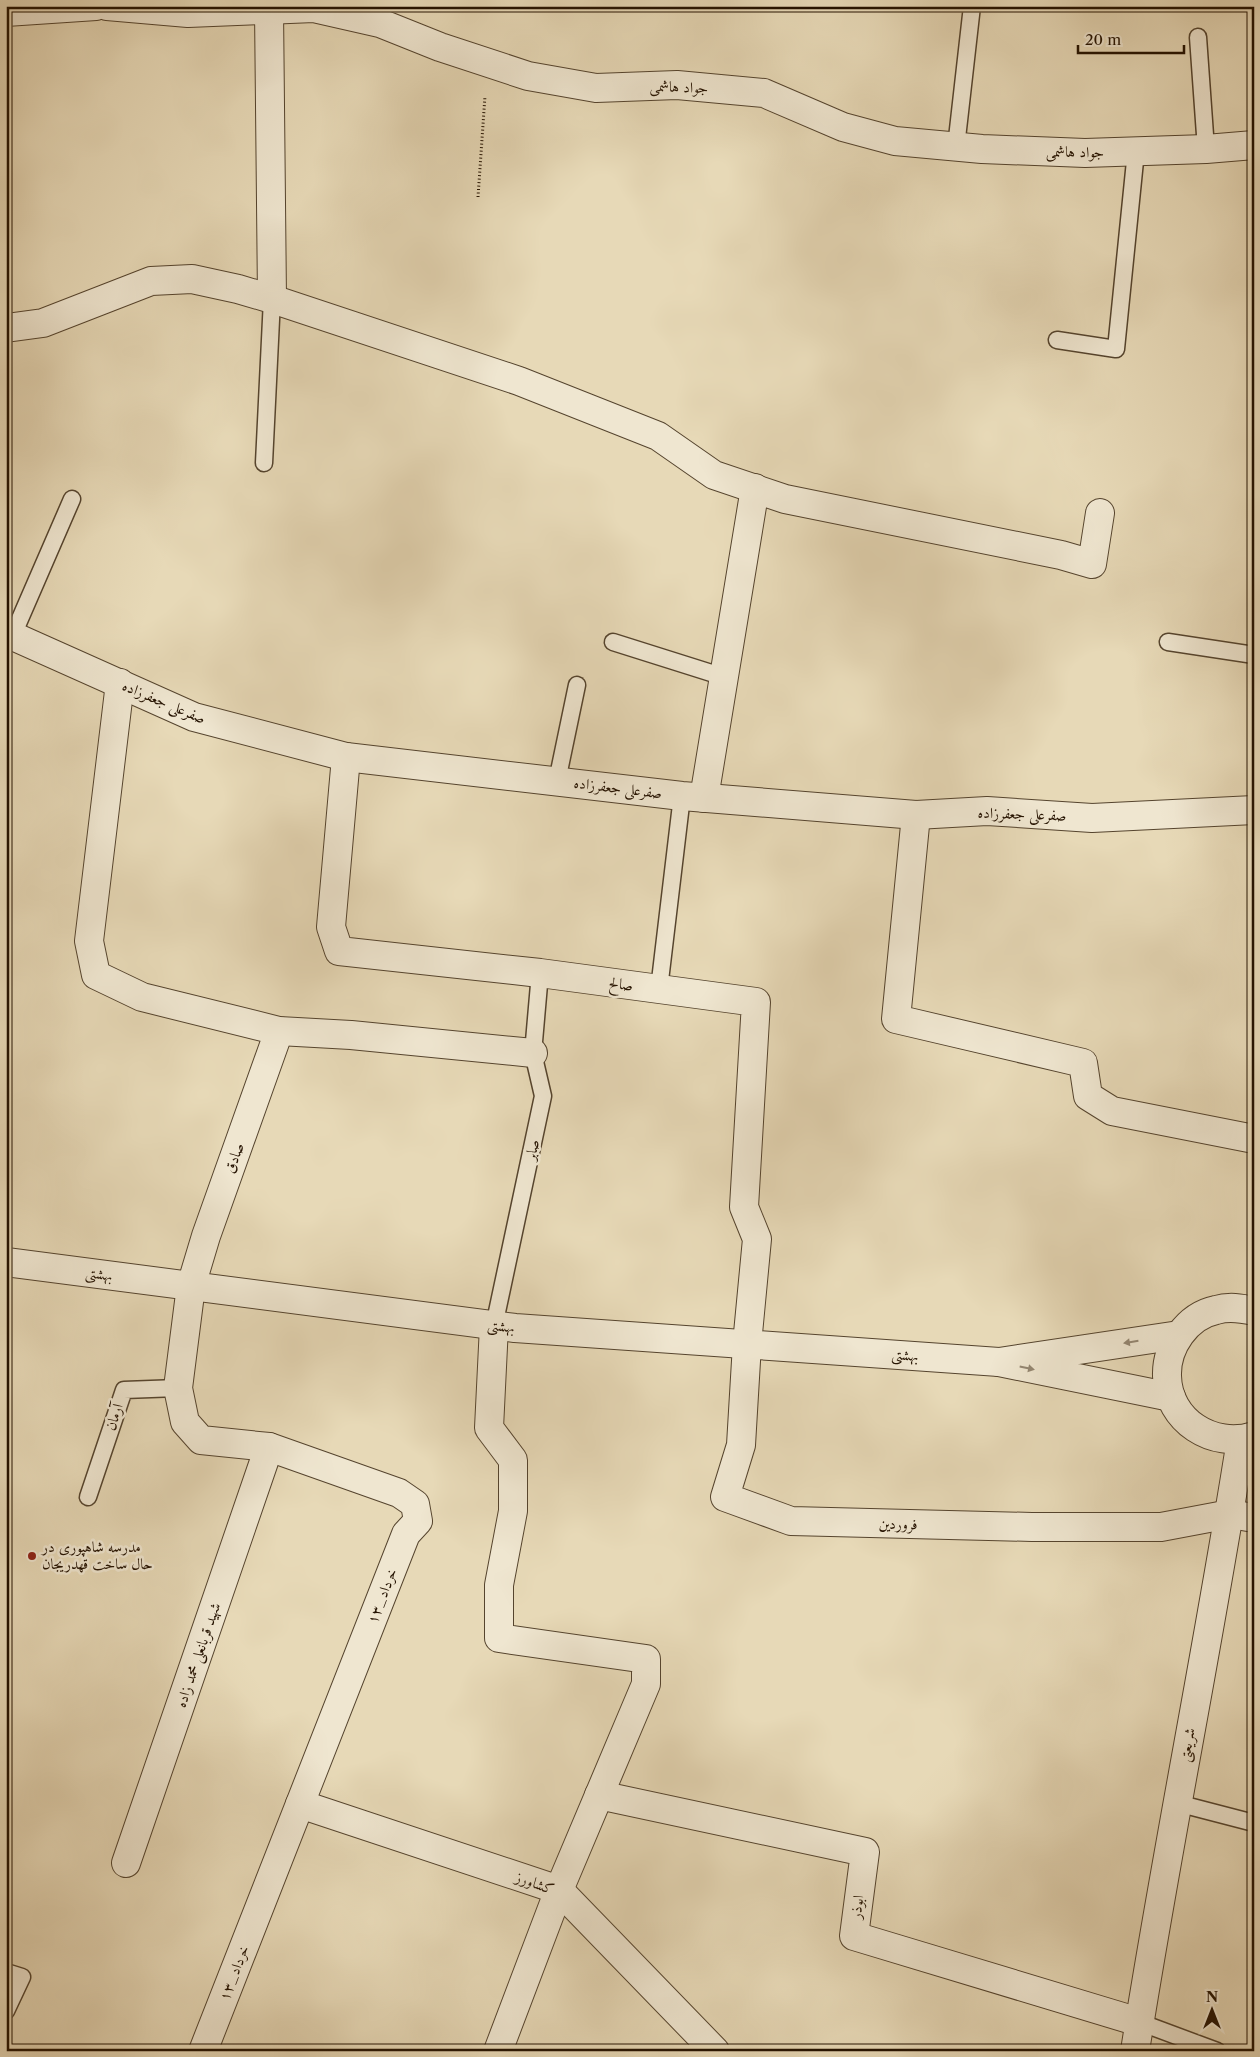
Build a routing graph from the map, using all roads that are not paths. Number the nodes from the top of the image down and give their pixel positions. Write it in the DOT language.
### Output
graph roads {
  1 [pos="96,6"];
  2 [pos="107,6"];
  3 [pos="972,6"];
  4 [pos="314,7"];
  5 [pos="269,9"];
  6 [pos="6,12"];
  7 [pos="1198,37"];
  8 [pos="1254,145"];
  9 [pos="956,147"];
  10 [pos="1206,149"];
  11 [pos="1136,151"];
  12 [pos="272,299"];
  13 [pos="6,328"];
  14 [pos="1057,340"];
  15 [pos="264,463"];
  16 [pos="755,488"];
  17 [pos="72,499"];
  18 [pos="1100,513"];
  19 [pos="10,634"];
  20 [pos="613,642"];
  21 [pos="1168,642"];
  22 [pos="1254,654"];
  23 [pos="724,677"];
  24 [pos="120,683"];
  25 [pos="578,685"];
  26 [pos="346,756"];
  27 [pos="557,781"];
  28 [pos="693,797"];
  29 [pos="1254,810"];
  30 [pos="916,815"];
  31 [pos="540,973"];
  32 [pos="659,989"];
  33 [pos="279,1031"];
  34 [pos="533,1053"];
  35 [pos="1254,1139"];
  36 [pos="6,1262"];
  37 [pos="191,1286"];
  38 [pos="1254,1311"];
  39 [pos="494,1326"];
  40 [pos="1179,1335"];
  41 [pos="747,1344"];
  42 [pos="999,1362"];
  43 [pos="178,1388"];
  44 [pos="1171,1397"];
  45 [pos="1247,1438"];
  46 [pos="269,1447"];
  47 [pos="88,1497"];
  48 [pos="1242,1516"];
  49 [pos="599,1795"];
  50 [pos="1177,1803"];
  51 [pos="300,1804"];
  52 [pos="1254,1823"];
  53 [pos="126,1863"];
  54 [pos="559,1890"];
  55 [pos="6,1972"];
  56 [pos="6,2011"];
  57 [pos="1140,2022"];
  58 [pos="203,2051"];
  59 [pos="498,2051"];
  60 [pos="715,2051"];
  61 [pos="1135,2051"];
  62 [pos="1217,2051"];
  1 -- 6 [label="street"];
  2 -- 5 [label="street, جواد هاشمی"];
  3 -- 9 [label="lane"];
  4 -- 5 [label="street, جواد هاشمی"];
  4 -- 9 [label="street, جواد هاشمی"];
  5 -- 12 [label="street"];
  7 -- 10 [label="lane"];
  8 -- 10 [label="street, جواد هاشمی"];
  9 -- 11 [label="street, جواد هاشمی"];
  10 -- 11 [label="street, جواد هاشمی"];
  11 -- 14 [label="lane"];
  12 -- 13 [label="street"];
  12 -- 15 [label="lane"];
  12 -- 16 [label="street"];
  16 -- 18 [label="street"];
  16 -- 23 [label="street"];
  17 -- 19 [label="lane"];
  19 -- 24 [label="street, صفرعلی جعفرزاده"];
  20 -- 23 [label="lane"];
  21 -- 22 [label="lane"];
  23 -- 28 [label="street"];
  24 -- 26 [label="street, صفرعلی جعفرزاده"];
  24 -- 33 [label="street"];
  25 -- 27 [label="lane"];
  26 -- 27 [label="street, صفرعلی جعفرزاده"];
  26 -- 31 [label="street, صالح"];
  27 -- 28 [label="street, صفرعلی جعفرزاده"];
  28 -- 30 [label="street, صفرعلی جعفرزاده"];
  28 -- 32 [label="lane"];
  29 -- 30 [label="street, صفرعلی جعفرزاده"];
  30 -- 35 [label="street"];
  31 -- 32 [label="street, صالح"];
  31 -- 34 [label="lane, صابر"];
  32 -- 41 [label="street, صالح"];
  33 -- 34 [label="street"];
  33 -- 37 [label="street, صادق"];
  34 -- 39 [label="lane, صابر"];
  36 -- 37 [label="street, بهشتی"];
  37 -- 39 [label="street, بهشتی"];
  37 -- 43 [label="street, ۱۳_خرداد"];
  38 -- 40 [label="street"];
  39 -- 41 [label="street, بهشتی"];
  39 -- 49 [label="street"];
  40 -- 42 [label="street, one-way"];
  40 -- 44 [label="street"];
  41 -- 42 [label="street, بهشتی"];
  41 -- 48 [label="street, فروردین"];
  42 -- 44 [label="street, one-way"];
  43 -- 46 [label="street, ۱۳_خرداد"];
  43 -- 47 [label="lane, آرمان"];
  44 -- 45 [label="street"];
  45 -- 48 [label="street, شریعتی"];
  46 -- 51 [label="street, ۱۳_خرداد"];
  46 -- 53 [label="street, شهید قربانعلی محمد زاده"];
  48 -- 50 [label="street, شریعتی"];
  49 -- 54 [label="street"];
  49 -- 57 [label="street, ابوذر"];
  50 -- 52 [label="lane"];
  50 -- 57 [label="street, شریعتی"];
  51 -- 54 [label="street, کشاورز"];
  51 -- 58 [label="street, ۱۳_خرداد"];
  54 -- 59 [label="street"];
  54 -- 60 [label="street, کشاورز"];
  55 -- 56 [label="lane"];
  57 -- 61 [label="street, شریعتی"];
  57 -- 62 [label="lane"];
}
